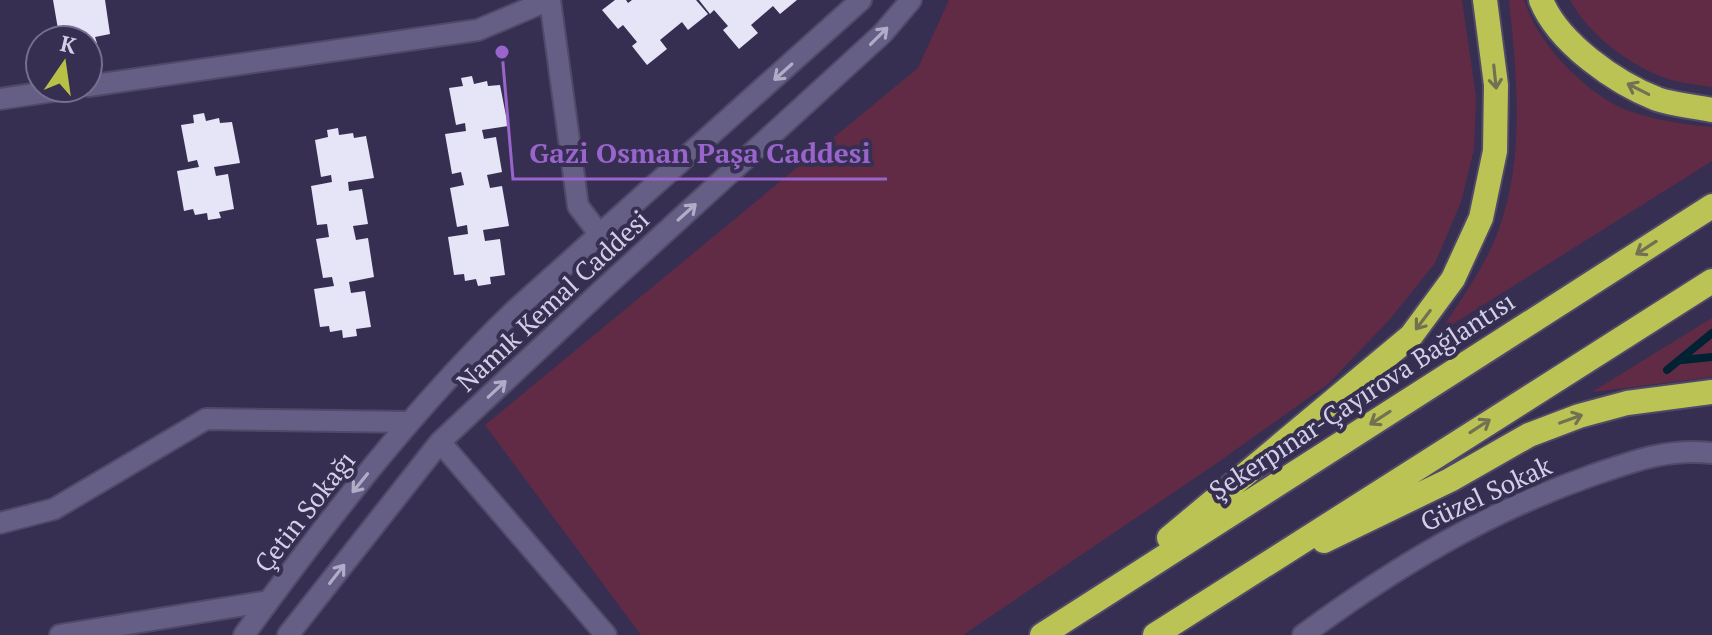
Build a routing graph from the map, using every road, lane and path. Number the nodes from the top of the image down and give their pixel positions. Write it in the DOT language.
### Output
graph roads {
  1 [pos="550,0"];
  2 [pos="861,0"];
  3 [pos="911,0"];
  4 [pos="1485,0"];
  5 [pos="1541,0"];
  6 [pos="104,84"];
  7 [pos="24,95"];
  8 [pos="0,99"];
  9 [pos="1712,110"];
  10 [pos="1712,206"];
  11 [pos="600,235"];
  12 [pos="1712,281"];
  13 [pos="1712,392"];
  14 [pos="409,422"];
  15 [pos="440,442"];
  16 [pos="1712,453"];
  17 [pos="0,523"];
  18 [pos="1225,589"];
  19 [pos="269,601"];
  20 [pos="1092,602"];
  21 [pos="60,635"];
  22 [pos="244,635"];
  23 [pos="288,635"];
  24 [pos="606,635"];
  25 [pos="1042,635"];
  26 [pos="1155,635"];
  27 [pos="1303,635"];
  1 -- 6 [label="street"];
  1 -- 11 [label="street"];
  2 -- 11 [label="street, Namık Kemal Caddesi, one-way"];
  15 -- 3 [label="street, Namık Kemal Caddesi, one-way"];
  4 -- 20 [label="highway, one-way"];
  9 -- 5 [label="highway, one-way"];
  7 -- 8 [label="street"];
  10 -- 20 [label="highway, Şekerpınar-Çayırova Bağlantısı, one-way"];
  11 -- 14 [label="street, Namık Kemal Caddesi"];
  18 -- 12 [label="highway, one-way"];
  18 -- 13 [label="highway, one-way"];
  14 -- 17 [label="street"];
  14 -- 19 [label="street, Çetin Sokağı, one-way"];
  23 -- 15 [label="street, Namık Kemal Caddesi, one-way"];
  15 -- 24 [label="street"];
  16 -- 27 [label="street, Güzel Sokak"];
  18 -- 26 [label="highway"];
  19 -- 21 [label="street"];
  19 -- 22 [label="street, Çetin Sokağı"];
  20 -- 25 [label="highway, Şekerpınar-Çayırova Bağlantısı"];
}
